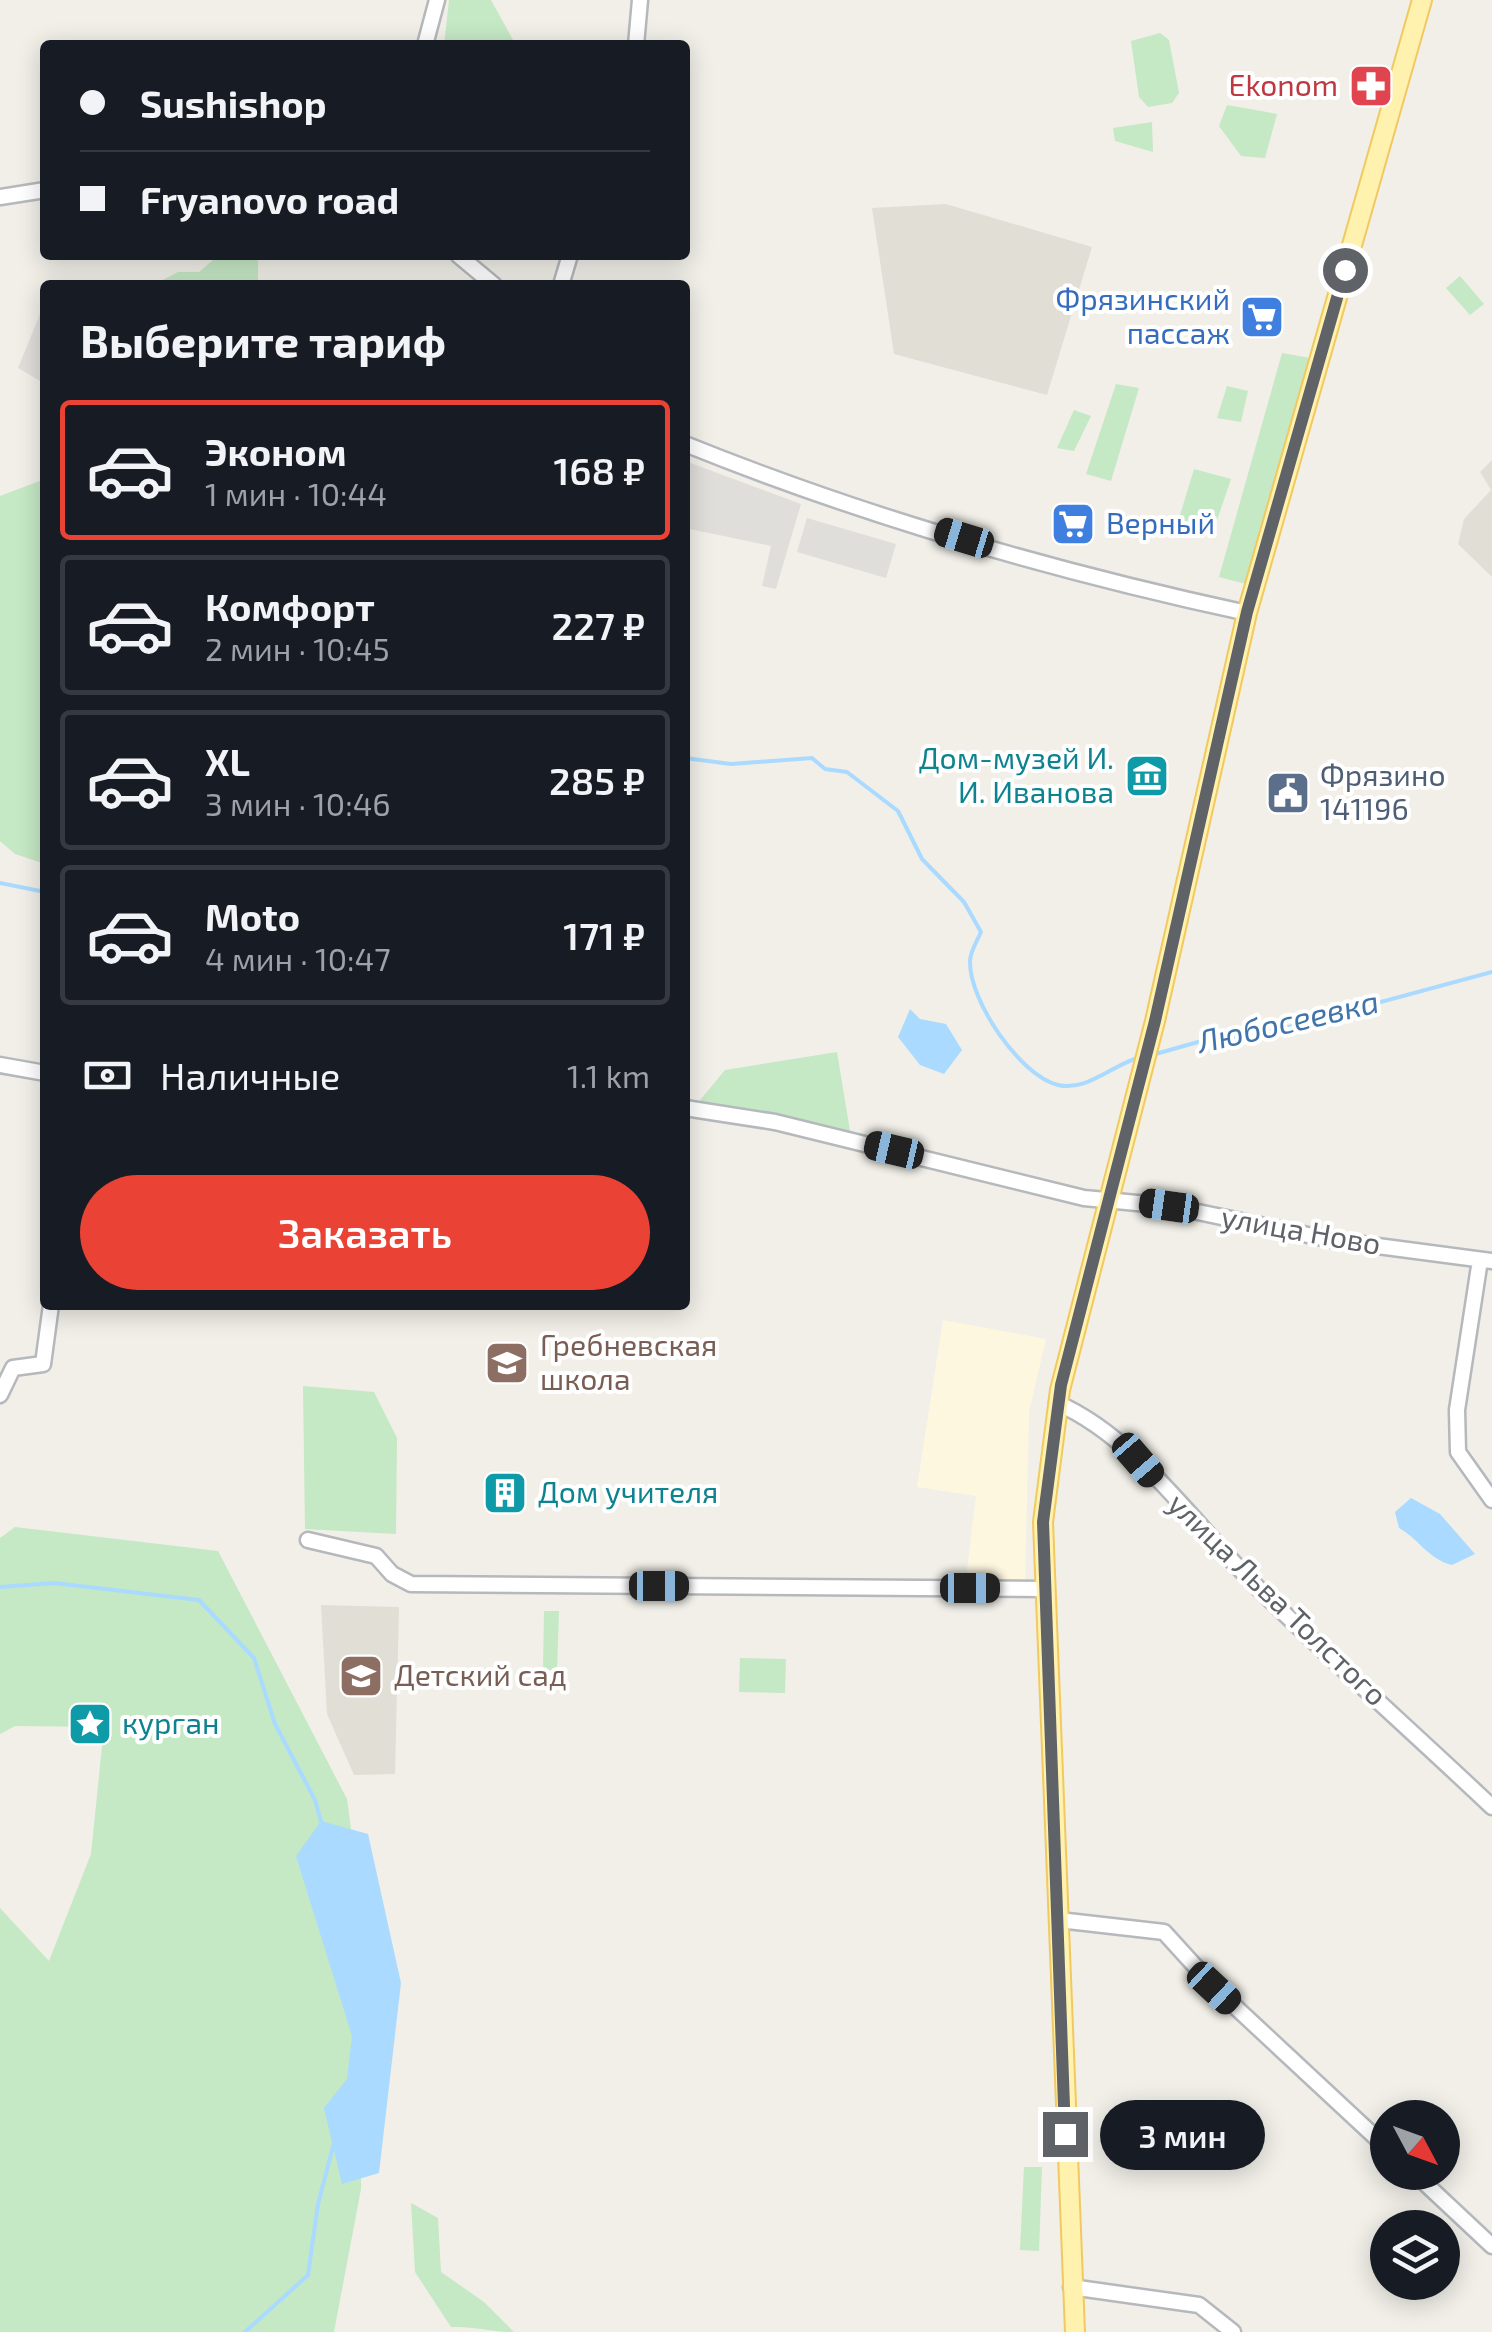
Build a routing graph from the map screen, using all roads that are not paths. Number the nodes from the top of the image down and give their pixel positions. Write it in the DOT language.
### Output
graph roads {
  1 [pos="437,0"];
  2 [pos="640,0"];
  3 [pos="1422,0"];
  4 [pos="427,40"];
  5 [pos="636,40"];
  6 [pos="40,191"];
  7 [pos="0,197"];
  8 [pos="464,260"];
  9 [pos="488,280"];
  10 [pos="690,446"];
  11 [pos="1247,612"];
  12 [pos="0,1065"];
  13 [pos="40,1071"];
  14 [pos="690,1109"];
  15 [pos="1111,1203"];
  16 [pos="1486,1260"];
  17 [pos="51,1310"];
  18 [pos="0,1395"];
  19 [pos="1057,1403"];
  20 [pos="1492,1500"];
  21 [pos="308,1540"];
  22 [pos="1046,1589"];
  23 [pos="1492,1806"];
  24 [pos="1060,1920"];
  25 [pos="1370,2132"];
  26 [pos="1432,2190"];
  27 [pos="1492,2246"];
  28 [pos="1071,2286"];
  29 [pos="1074,2332"];
  30 [pos="1233,2332"];
  1 -- 4 [label="street"];
  2 -- 5 [label="street"];
  3 -- 11 [label="main road"];
  6 -- 7 [label="street"];
  8 -- 9 [label="street"];
  10 -- 11 [label="street"];
  11 -- 15 [label="main road"];
  12 -- 13 [label="street"];
  14 -- 15 [label="street, улица Ново"];
  15 -- 16 [label="street, улица Ново"];
  15 -- 19 [label="main road"];
  16 -- 20 [label="street"];
  17 -- 18 [label="street"];
  19 -- 22 [label="main road"];
  19 -- 23 [label="street, улица Льва Толстого"];
  21 -- 22 [label="street"];
  22 -- 24 [label="main road"];
  24 -- 25 [label="street"];
  24 -- 28 [label="main road"];
  26 -- 27 [label="street"];
  28 -- 29 [label="main road"];
  28 -- 30 [label="street"];
}
